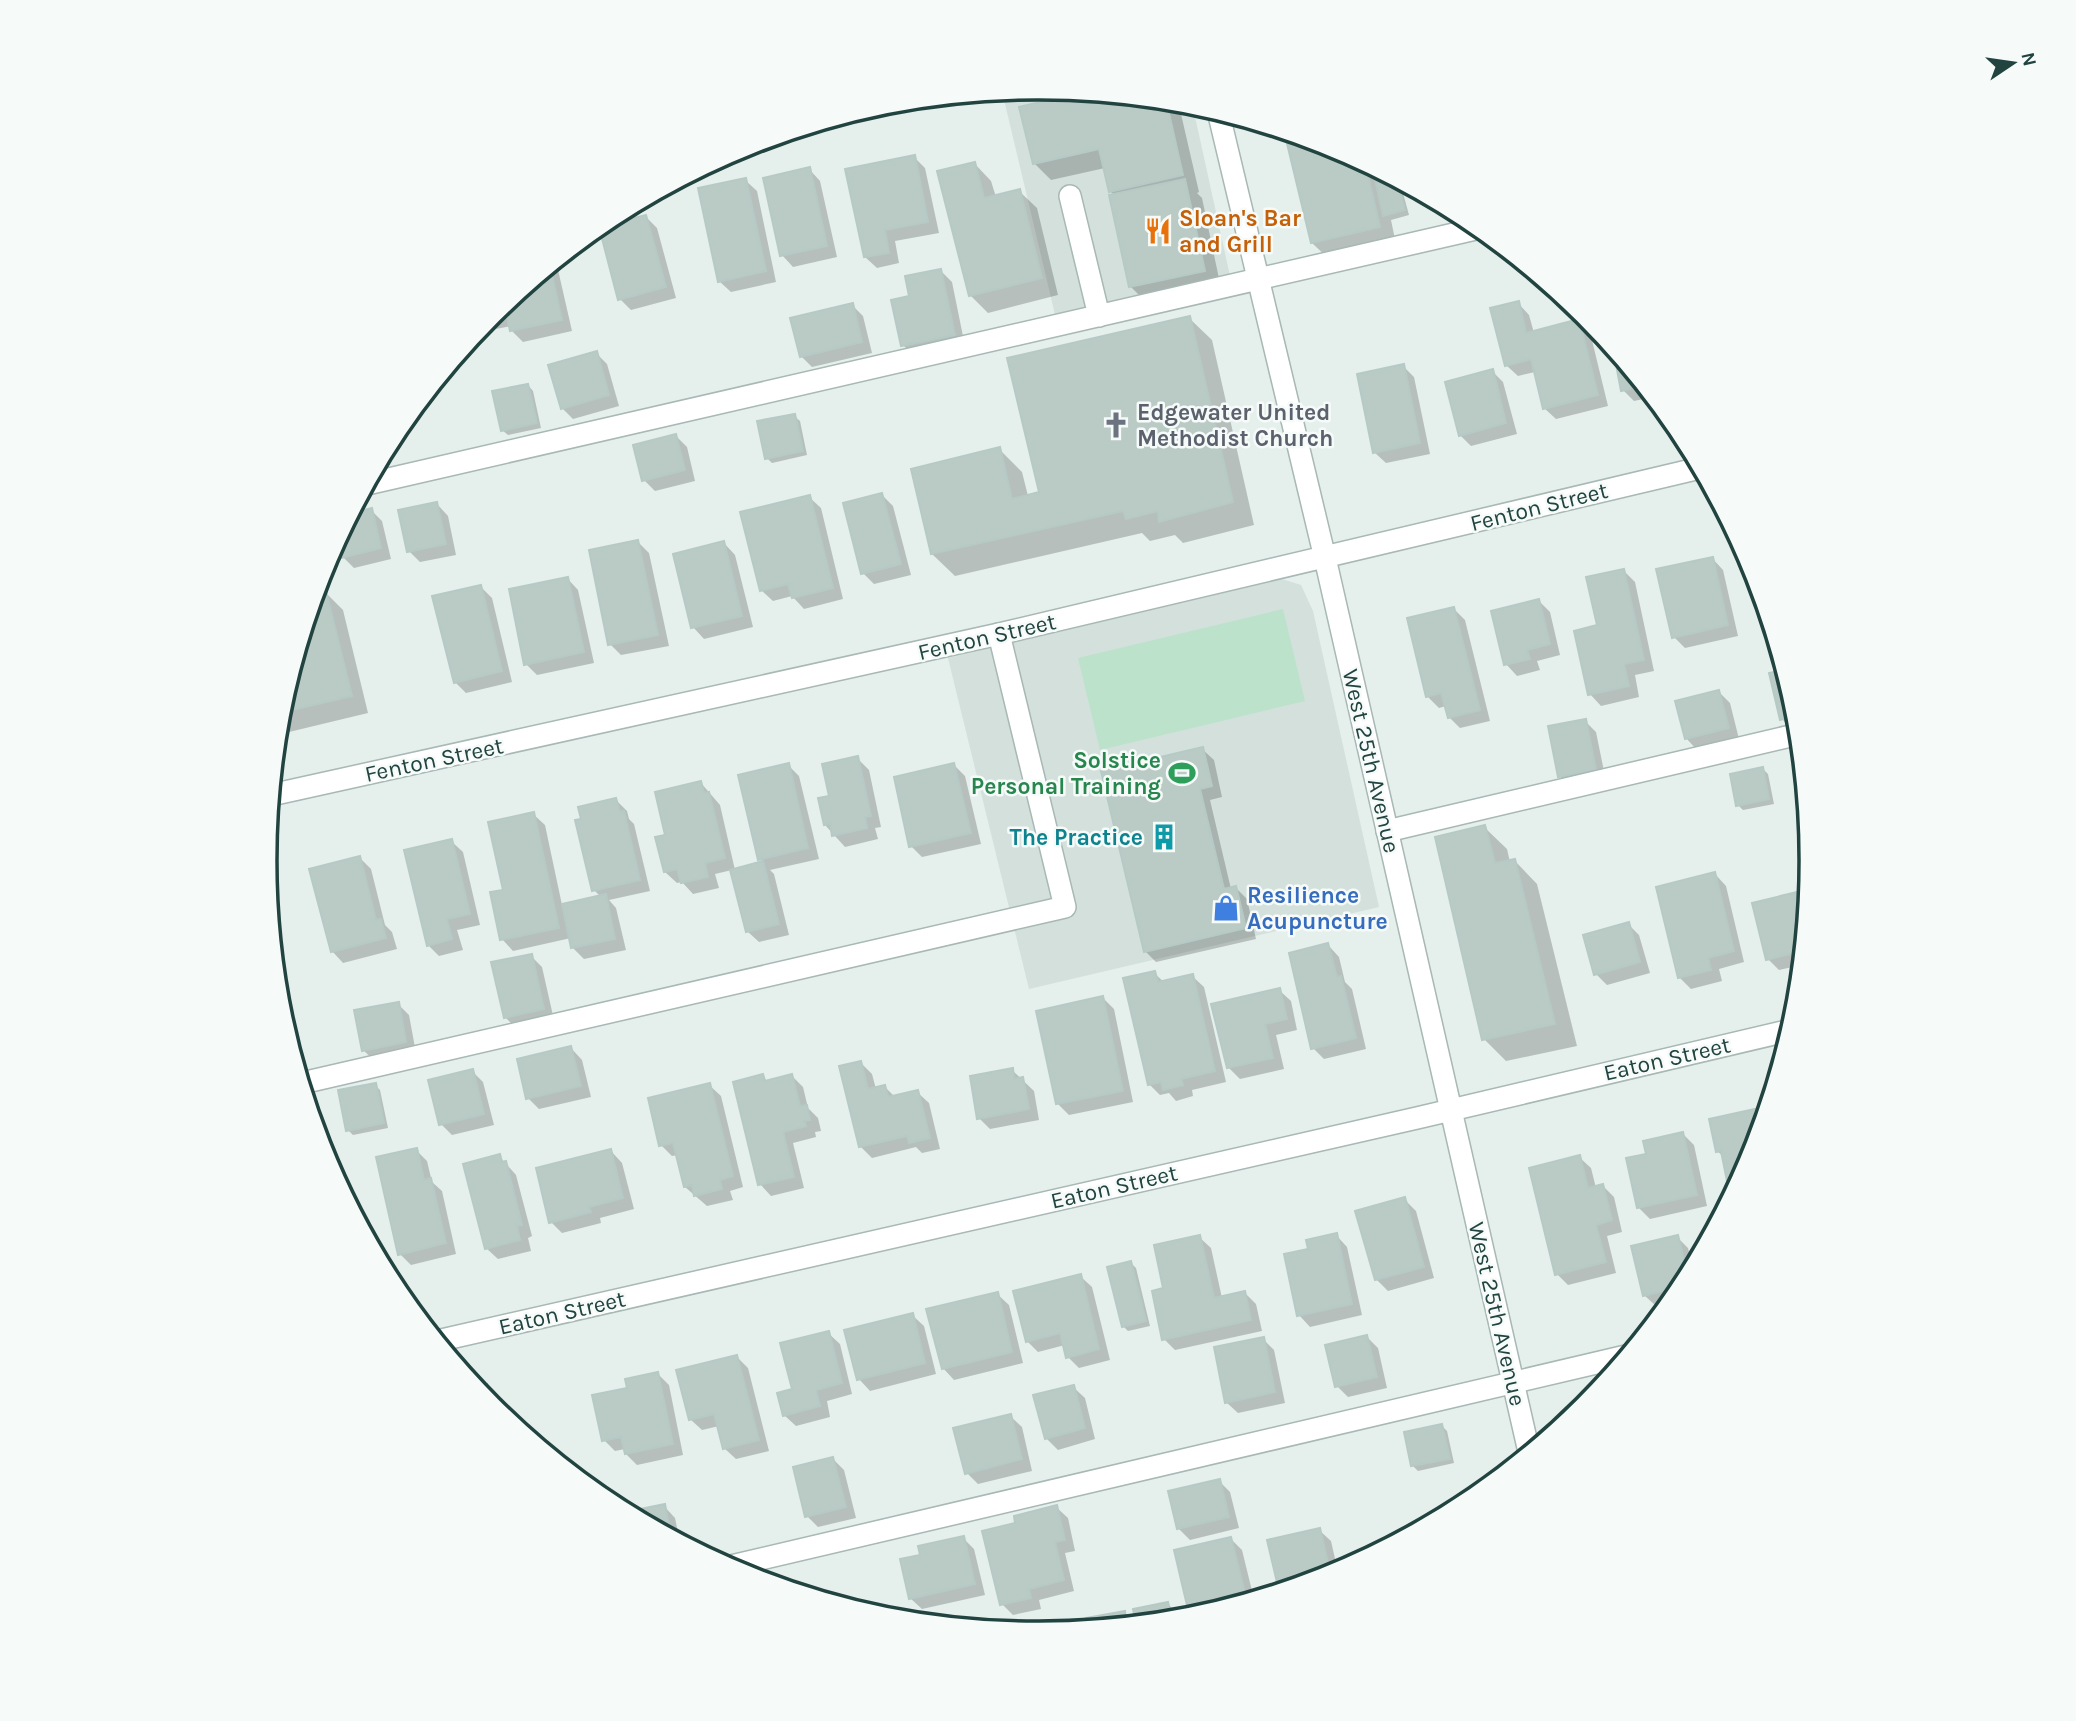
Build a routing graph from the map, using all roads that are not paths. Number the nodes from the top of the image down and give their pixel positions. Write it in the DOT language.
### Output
graph roads {
  1 [pos="1221,123"];
  2 [pos="1070,196"];
  3 [pos="1466,231"];
  4 [pos="1258,278"];
  5 [pos="1099,316"];
  6 [pos="1691,470"];
  7 [pos="378,481"];
  8 [pos="1325,558"];
  9 [pos="999,634"];
  10 [pos="1788,736"];
  11 [pos="281,794"];
  12 [pos="1387,831"];
  13 [pos="1779,1033"];
  14 [pos="311,1081"];
  15 [pos="1451,1111"];
  16 [pos="447,1339"];
  17 [pos="1612,1359"];
  18 [pos="1514,1383"];
  19 [pos="1528,1442"];
  20 [pos="746,1563"];
  1 -- 4 [label="street, West 25th Avenue"];
  2 -- 5 [label="street"];
  3 -- 4 [label="street"];
  4 -- 5 [label="street"];
  4 -- 8 [label="street, West 25th Avenue"];
  5 -- 7 [label="street"];
  6 -- 8 [label="street, Fenton Street"];
  8 -- 9 [label="street, Fenton Street"];
  8 -- 12 [label="street, West 25th Avenue"];
  9 -- 11 [label="street, Fenton Street"];
  9 -- 14 [label="street"];
  10 -- 12 [label="street"];
  12 -- 15 [label="street, West 25th Avenue"];
  13 -- 15 [label="street, Eaton Street"];
  15 -- 16 [label="street, Eaton Street"];
  15 -- 18 [label="street, West 25th Avenue"];
  17 -- 18 [label="street"];
  18 -- 19 [label="street, West 25th Avenue"];
  18 -- 20 [label="street"];
}
